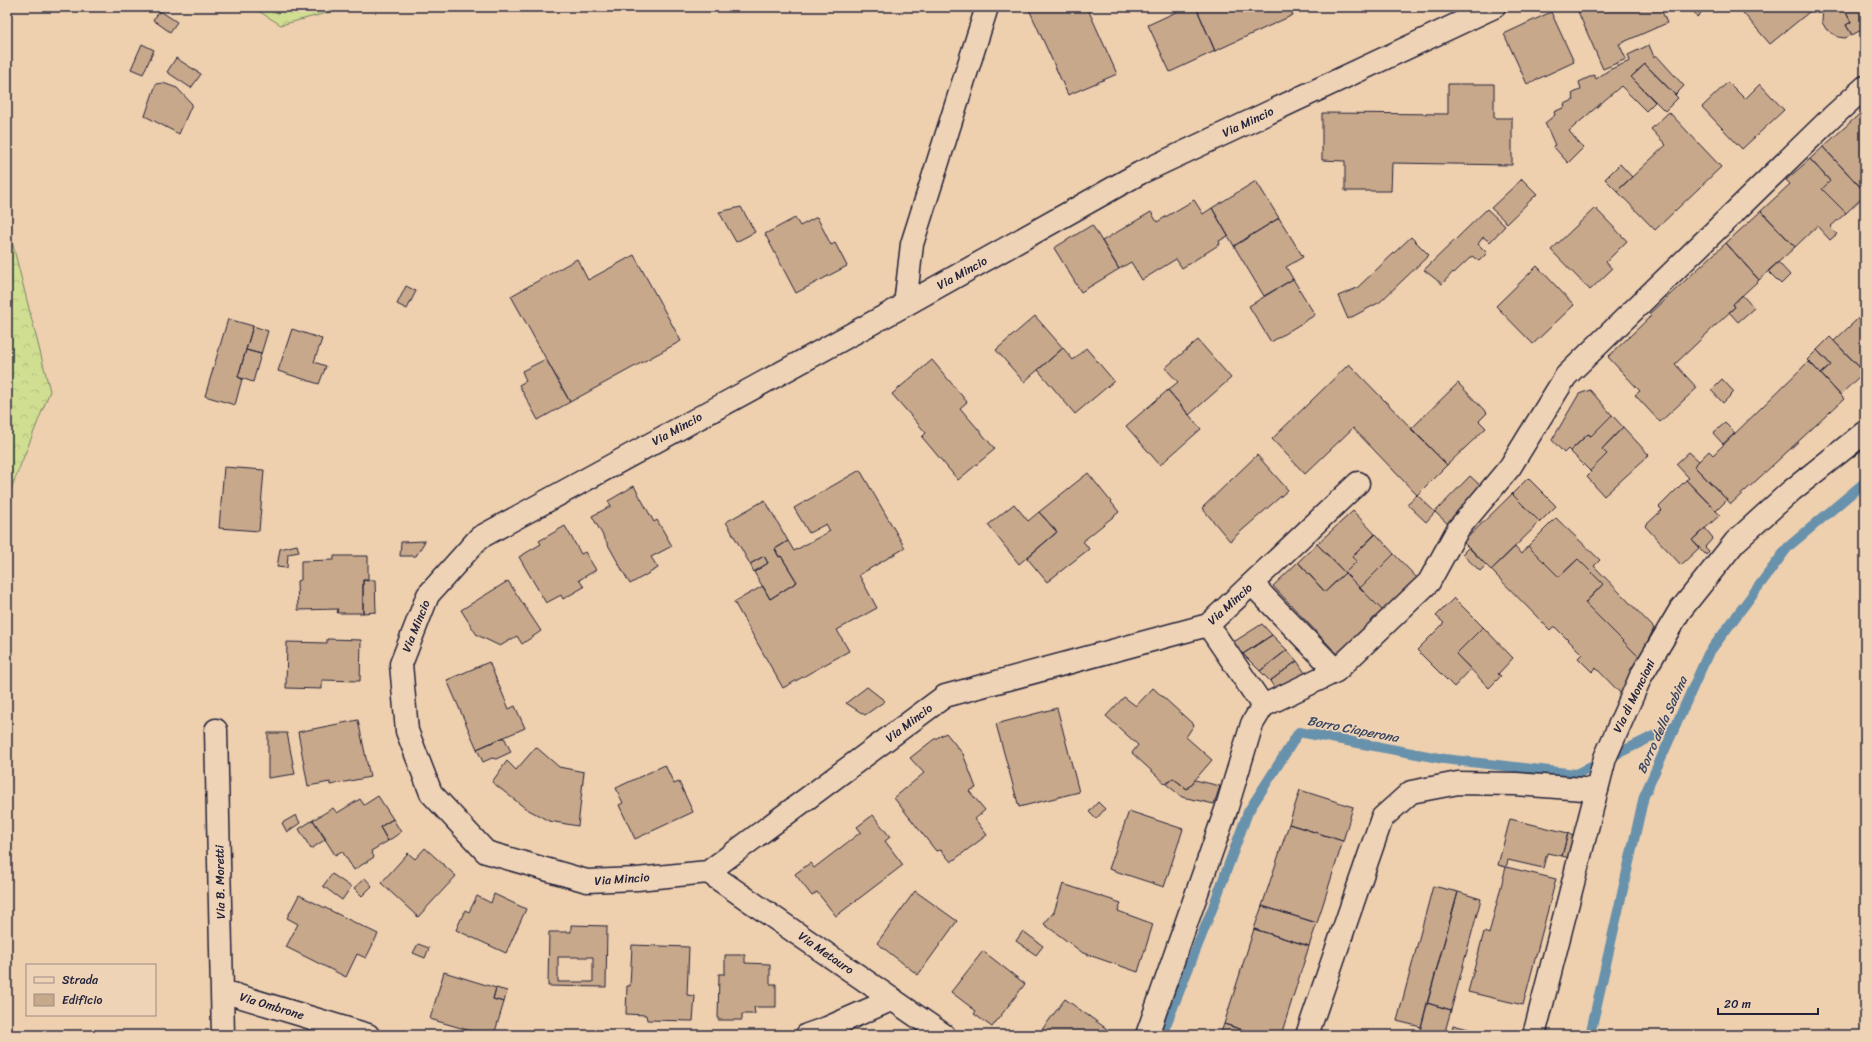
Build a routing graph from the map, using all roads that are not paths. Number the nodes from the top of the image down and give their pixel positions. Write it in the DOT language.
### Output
graph roads {
  1 [pos="987,7"];
  2 [pos="1494,7"];
  3 [pos="1865,87"];
  4 [pos="905,305"];
  5 [pos="1865,432"];
  6 [pos="1358,483"];
  7 [pos="1252,584"];
  8 [pos="1208,625"];
  9 [pos="1336,671"];
  10 [pos="1263,706"];
  11 [pos="216,730"];
  12 [pos="1597,790"];
  13 [pos="708,872"];
  14 [pos="222,990"];
  15 [pos="892,999"];
  16 [pos="223,1035"];
  17 [pos="368,1035"];
  18 [pos="807,1035"];
  19 [pos="944,1035"];
  20 [pos="1147,1035"];
  21 [pos="1307,1035"];
  22 [pos="1534,1035"];
  1 -- 4 [label="street"];
  2 -- 4 [label="street, Via Mincio"];
  3 -- 9 [label="street"];
  4 -- 13 [label="street, Via Mincio"];
  5 -- 12 [label="street, Via di Moncioni"];
  6 -- 7 [label="street, Via Mincio"];
  7 -- 8 [label="street, Via Mincio"];
  7 -- 9 [label="street"];
  8 -- 10 [label="street"];
  8 -- 13 [label="street, Via Mincio"];
  9 -- 10 [label="street"];
  10 -- 20 [label="street"];
  11 -- 14 [label="street, Via B. Moretti"];
  12 -- 21 [label="street"];
  12 -- 22 [label="street, Via di Moncioni"];
  13 -- 15 [label="street, Via Metauro"];
  14 -- 16 [label="street, Via B. Moretti"];
  14 -- 17 [label="street, Via Ombrone"];
  15 -- 18 [label="street"];
  15 -- 19 [label="street, Via Metauro"];
}
